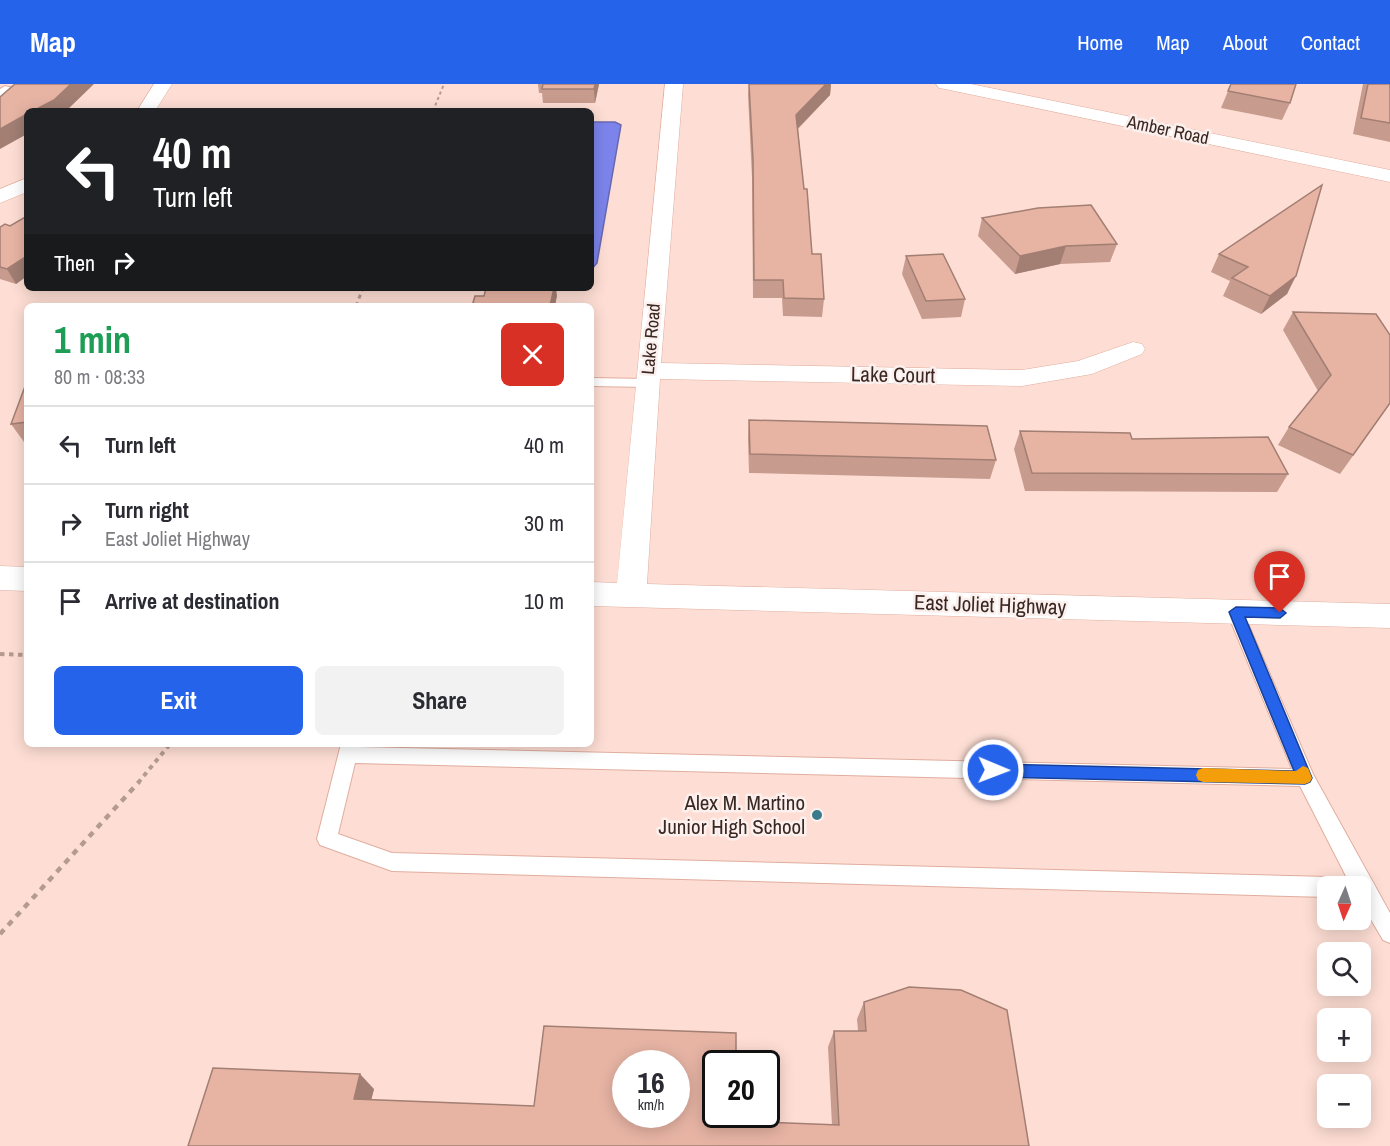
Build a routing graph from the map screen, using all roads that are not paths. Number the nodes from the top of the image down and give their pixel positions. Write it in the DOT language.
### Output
graph roads {
  1 [pos="163,84"];
  2 [pos="674,84"];
  3 [pos="945,84"];
  4 [pos="148,108"];
  5 [pos="1390,176"];
  6 [pos="1133,349"];
  7 [pos="648,377"];
  8 [pos="594,382"];
  9 [pos="0,578"];
  10 [pos="24,579"];
  11 [pos="594,594"];
  12 [pos="631,595"];
  13 [pos="1236,612"];
  14 [pos="1390,616"];
  15 [pos="348,749"];
  16 [pos="1305,778"];
  17 [pos="1356,876"];
  18 [pos="1317,887"];
  19 [pos="1371,902"];
  20 [pos="1390,933"];
  1 -- 4 [label="street"];
  2 -- 7 [label="street, Lake Road"];
  3 -- 5 [label="street, Amber Road"];
  6 -- 7 [label="street, Lake Court"];
  7 -- 8 [label="lane"];
  7 -- 12 [label="street, Lake Road"];
  9 -- 10 [label="street"];
  11 -- 12 [label="street, East Joliet Highway"];
  12 -- 13 [label="street, East Joliet Highway"];
  13 -- 14 [label="street, East Joliet Highway"];
  13 -- 16 [label="lane"];
  15 -- 16 [label="lane"];
  15 -- 18 [label="lane"];
  16 -- 17 [label="lane"];
  19 -- 20 [label="lane"];
}
